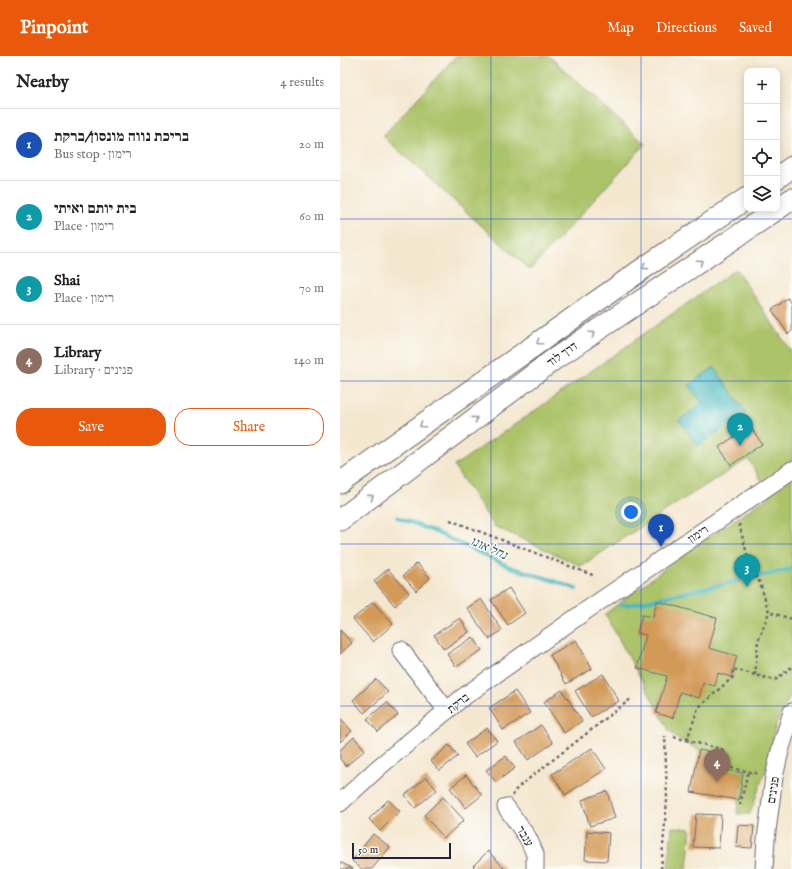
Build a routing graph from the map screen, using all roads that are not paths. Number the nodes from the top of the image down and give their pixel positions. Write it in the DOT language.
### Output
graph roads {
  1 [pos="792,167"];
  2 [pos="780,176"];
  3 [pos="792,199"];
  4 [pos="744,200"];
  5 [pos="792,470"];
  6 [pos="340,483"];
  7 [pos="340,520"];
  8 [pos="584,612"];
  9 [pos="401,650"];
  10 [pos="447,711"];
  11 [pos="792,712"];
  12 [pos="340,803"];
  13 [pos="506,807"];
  14 [pos="536,869"];
  15 [pos="764,869"];
  1 -- 2 [label="main road"];
  7 -- 3 [label="main road, דרך לוד, one-way"];
  4 -- 6 [label="main road, דרך לוד, one-way"];
  5 -- 8 [label="street, רימון"];
  8 -- 10 [label="street, ברקת"];
  9 -- 10 [label="street"];
  10 -- 12 [label="street, ברקת"];
  11 -- 15 [label="street, פנינים"];
  13 -- 14 [label="street, ענבר"];
}
